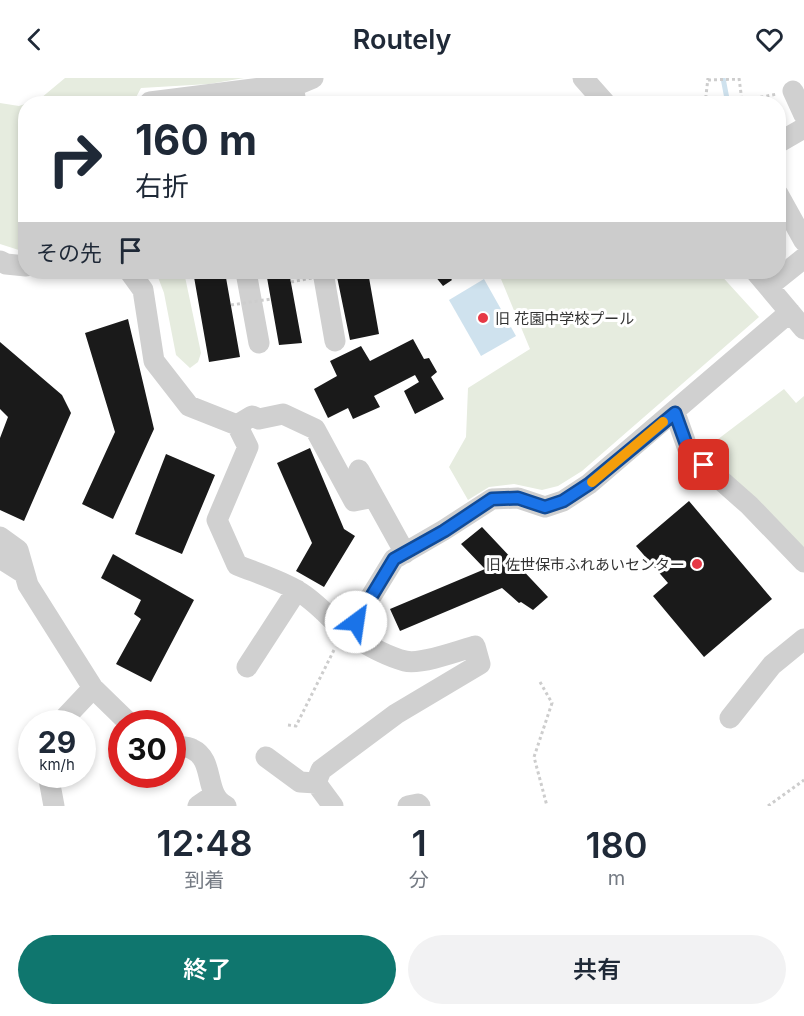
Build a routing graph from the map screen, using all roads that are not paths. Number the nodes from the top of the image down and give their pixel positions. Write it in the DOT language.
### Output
graph roads {
  1 [pos="583,78"];
  2 [pos="300,88"];
  3 [pos="793,91"];
  4 [pos="238,96"];
  5 [pos="599,96"];
  6 [pos="804,115"];
  7 [pos="804,128"];
  8 [pos="786,138"];
  9 [pos="786,208"];
  10 [pos="804,241"];
  11 [pos="804,258"];
  12 [pos="0,261"];
  13 [pos="18,265"];
  14 [pos="786,267"];
  15 [pos="135,279"];
  16 [pos="247,279"];
  17 [pos="331,279"];
  18 [pos="763,279"];
  19 [pos="790,312"];
  20 [pos="804,330"];
  21 [pos="335,341"];
  22 [pos="258,343"];
  23 [pos="675,413"];
  24 [pos="237,425"];
  25 [pos="359,470"];
  26 [pos="374,497"];
  27 [pos="0,537"];
  28 [pos="405,553"];
  29 [pos="0,558"];
  30 [pos="804,562"];
  31 [pos="25,574"];
  32 [pos="297,590"];
  33 [pos="348,634"];
  34 [pos="804,639"];
  35 [pos="246,667"];
  36 [pos="93,688"];
  37 [pos="72,710"];
  38 [pos="116,710"];
  39 [pos="730,718"];
  40 [pos="186,747"];
  41 [pos="266,757"];
  42 [pos="316,783"];
  43 [pos="51,788"];
  44 [pos="213,802"];
  45 [pos="54,806"];
  46 [pos="333,806"];
  47 [pos="408,806"];
  48 [pos="420,806"];
  1 -- 5 [label="street"];
  2 -- 4 [label="street"];
  3 -- 6 [label="street"];
  7 -- 8 [label="street"];
  9 -- 10 [label="street"];
  11 -- 14 [label="street"];
  12 -- 13 [label="street"];
  15 -- 24 [label="street"];
  16 -- 22 [label="street"];
  17 -- 21 [label="street"];
  18 -- 19 [label="street"];
  19 -- 20 [label="street"];
  19 -- 23 [label="street"];
  23 -- 28 [label="street"];
  23 -- 30 [label="street"];
  24 -- 26 [label="street"];
  24 -- 32 [label="street"];
  25 -- 26 [label="street"];
  26 -- 28 [label="street"];
  27 -- 31 [label="street"];
  28 -- 33 [label="street"];
  29 -- 31 [label="street"];
  31 -- 36 [label="street"];
  32 -- 33 [label="street"];
  32 -- 35 [label="street"];
  33 -- 42 [label="street"];
  34 -- 39 [label="street"];
  36 -- 37 [label="street"];
  36 -- 38 [label="street"];
  40 -- 44 [label="street"];
  41 -- 42 [label="street"];
  42 -- 46 [label="street"];
  43 -- 45 [label="street"];
  47 -- 48 [label="street"];
}
